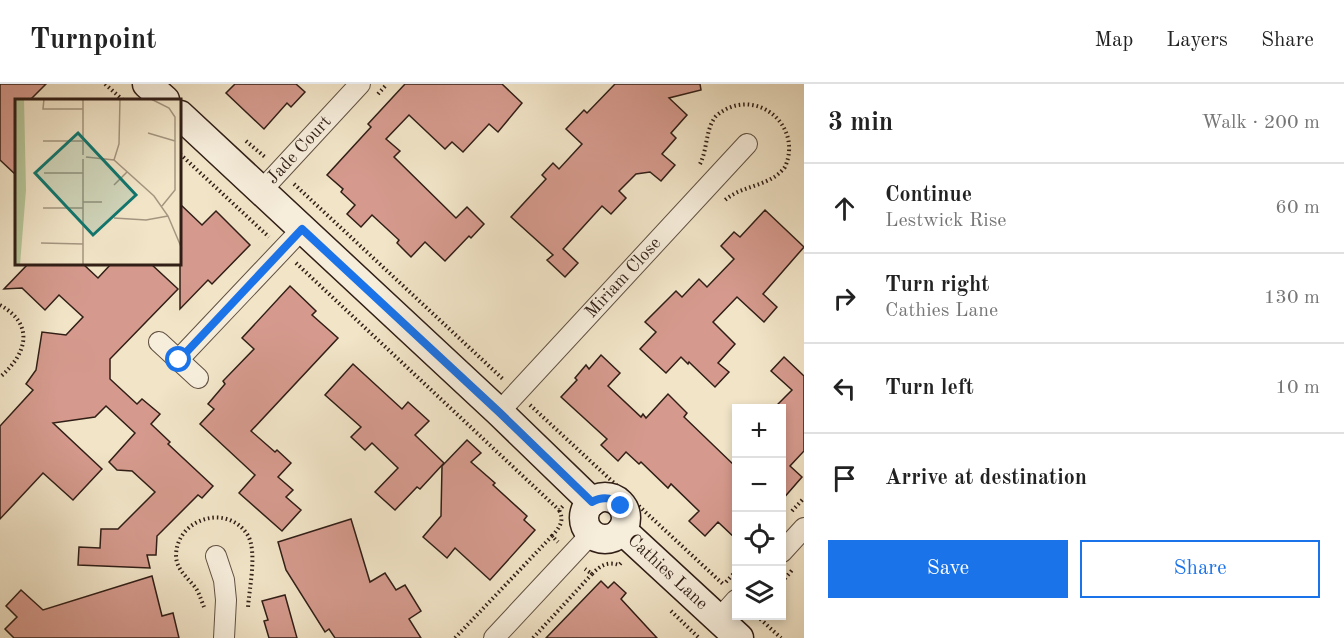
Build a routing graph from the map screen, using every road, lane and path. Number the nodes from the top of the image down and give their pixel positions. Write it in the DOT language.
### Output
graph roads {
  1 [pos="105,84"];
  2 [pos="147,84"];
  3 [pos="360,84"];
  4 [pos="122,99"];
  5 [pos="164,99"];
  6 [pos="182,117"];
  7 [pos="747,144"];
  8 [pos="182,156"];
  9 [pos="290,180"];
  10 [pos="261,191"];
  11 [pos="302,229"];
  12 [pos="275,243"];
  13 [pos="288,256"];
  14 [pos="0,305"];
  15 [pos="159,342"];
  16 [pos="179,360"];
  17 [pos="0,377"];
  18 [pos="198,378"];
  19 [pos="506,382"];
  20 [pos="527,402"];
  21 [pos="499,412"];
  22 [pos="578,503"];
  23 [pos="559,510"];
  24 [pos="804,528"];
  25 [pos="591,534"];
  26 [pos="552,536"];
  27 [pos="558,542"];
  28 [pos="624,544"];
  29 [pos="786,548"];
  30 [pos="216,556"];
  31 [pos="584,567"];
  32 [pos="592,574"];
  33 [pos="732,575"];
  34 [pos="724,584"];
  35 [pos="731,612"];
  36 [pos="762,620"];
  37 [pos="224,638"];
  38 [pos="455,638"];
  39 [pos="494,638"];
  40 [pos="533,638"];
  41 [pos="781,638"];
  1 -- 4 [label="path"];
  2 -- 5 [label="street"];
  3 -- 10 [label="street, Jade Court"];
  6 -- 10 [label="street"];
  7 -- 21 [label="street, Miriam Close"];
  8 -- 12 [label="path"];
  9 -- 19 [label="path"];
  10 -- 11 [label="street"];
  11 -- 16 [label="street"];
  11 -- 21 [label="street"];
  13 -- 23 [label="path"];
  14 -- 17 [label="path"];
  15 -- 16 [label="street"];
  16 -- 18 [label="street"];
  20 -- 34 [label="path"];
  21 -- 22 [label="street"];
  22 -- 23 [label="path"];
  22 -- 25 [label="street"];
  22 -- 28 [label="street"];
  23 -- 26 [label="path"];
  24 -- 29 [label="street"];
  25 -- 28 [label="street"];
  25 -- 39 [label="street"];
  26 -- 27 [label="path"];
  26 -- 38 [label="path"];
  28 -- 32 [label="path"];
  28 -- 35 [label="street, Cathies Lane"];
  30 -- 37 [label="street"];
  31 -- 32 [label="path"];
  32 -- 40 [label="path"];
  33 -- 34 [label="path"];
  34 -- 35 [label="path"];
  36 -- 41 [label="path"];
}
